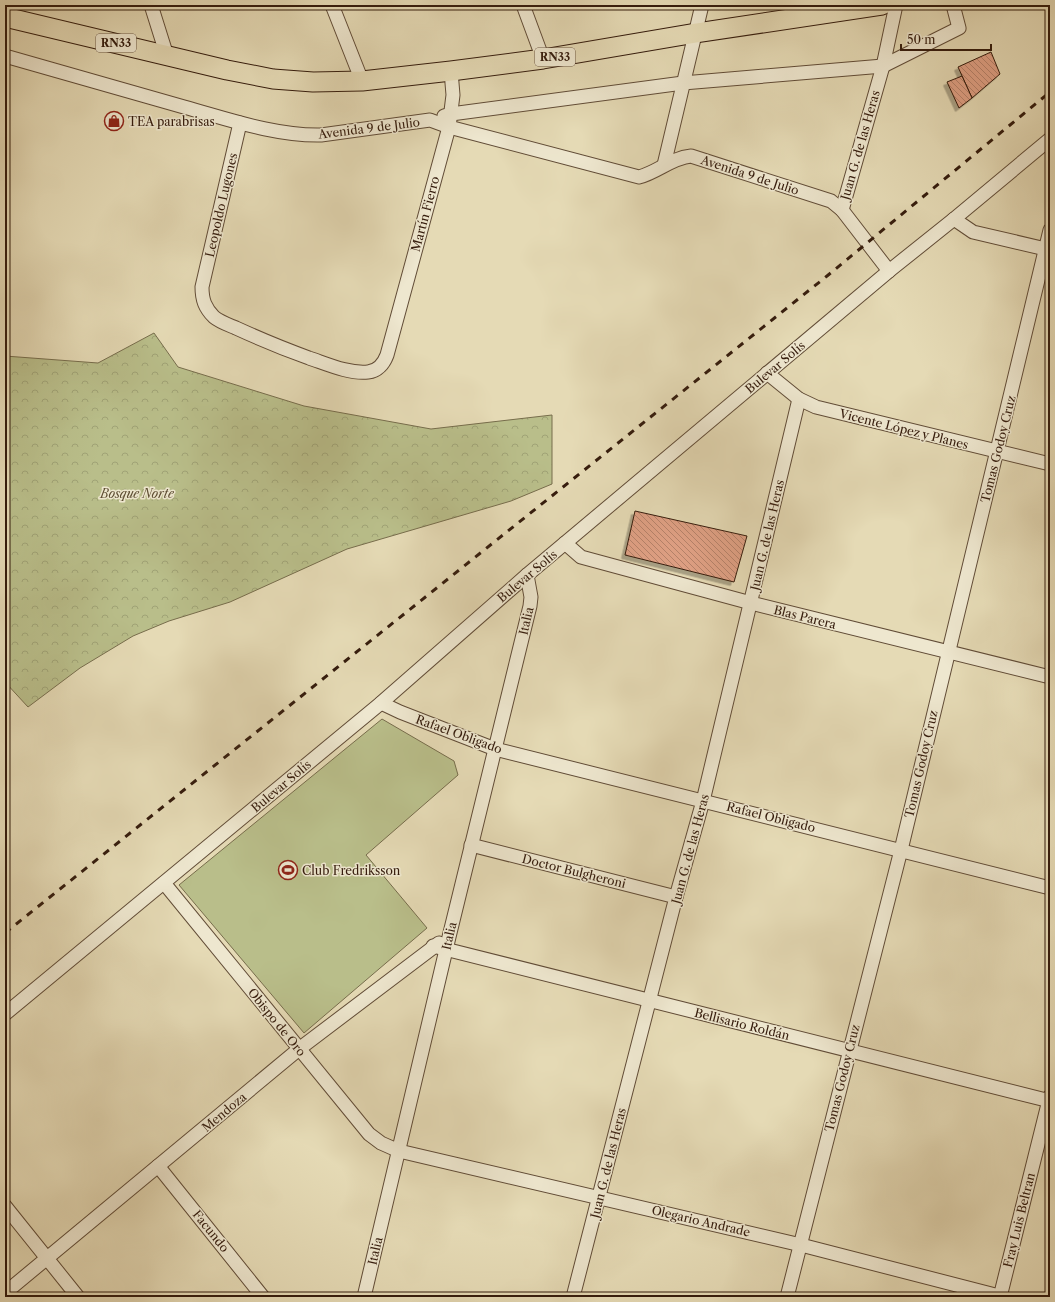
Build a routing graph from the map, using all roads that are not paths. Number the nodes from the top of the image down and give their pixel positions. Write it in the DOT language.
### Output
graph roads {
  1 [pos="151,5"];
  2 [pos="332,5"];
  3 [pos="523,5"];
  4 [pos="702,5"];
  5 [pos="882,5"];
  6 [pos="896,5"];
  7 [pos="953,5"];
  8 [pos="5,17"];
  9 [pos="696,33"];
  10 [pos="5,56"];
  11 [pos="167,56"];
  12 [pos="543,59"];
  13 [pos="883,66"];
  14 [pos="451,71"];
  15 [pos="362,81"];
  16 [pos="683,83"];
  17 [pos="451,114"];
  18 [pos="430,120"];
  19 [pos="240,123"];
  20 [pos="449,127"];
  21 [pos="1050,139"];
  22 [pos="664,165"];
  23 [pos="842,210"];
  24 [pos="954,219"];
  25 [pos="1050,230"];
  26 [pos="1048,250"];
  27 [pos="888,271"];
  28 [pos="387,354"];
  29 [pos="767,373"];
  30 [pos="799,400"];
  31 [pos="997,452"];
  32 [pos="1050,464"];
  33 [pos="565,543"];
  34 [pos="527,575"];
  35 [pos="751,603"];
  36 [pos="948,652"];
  37 [pos="1050,678"];
  38 [pos="381,703"];
  39 [pos="495,749"];
  40 [pos="703,801"];
  41 [pos="471,845"];
  42 [pos="901,850"];
  43 [pos="164,883"];
  44 [pos="1050,888"];
  45 [pos="676,897"];
  46 [pos="442,944"];
  47 [pos="650,1001"];
  48 [pos="5,1014"];
  49 [pos="299,1049"];
  50 [pos="849,1051"];
  51 [pos="1050,1099"];
  52 [pos="399,1151"];
  53 [pos="158,1166"];
  54 [pos="600,1197"];
  55 [pos="5,1206"];
  56 [pos="801,1245"];
  57 [pos="47,1258"];
  58 [pos="5,1293"];
  59 [pos="78,1297"];
  60 [pos="263,1297"];
  61 [pos="364,1297"];
  62 [pos="573,1297"];
  63 [pos="788,1297"];
  64 [pos="1001,1297"];
  1 -- 11 [label="street"];
  2 -- 15 [label="street"];
  3 -- 12 [label="street"];
  4 -- 9 [label="street"];
  5 -- 9 [label="highway, RN33"];
  6 -- 13 [label="street, Juan G. de las Heras"];
  7 -- 13 [label="street"];
  8 -- 11 [label="highway, RN33"];
  9 -- 12 [label="highway, RN33"];
  9 -- 16 [label="street"];
  10 -- 19 [label="street, Avenida 9 de Julio"];
  11 -- 15 [label="highway, RN33"];
  12 -- 14 [label="highway, RN33"];
  13 -- 16 [label="street"];
  13 -- 23 [label="street, Juan G. de las Heras"];
  14 -- 15 [label="highway, RN33"];
  14 -- 17 [label="street, Martín Fierro"];
  16 -- 17 [label="street"];
  16 -- 22 [label="street"];
  17 -- 18 [label="street"];
  17 -- 20 [label="street, Martín Fierro"];
  18 -- 19 [label="street, Avenida 9 de Julio"];
  18 -- 20 [label="street, Avenida 9 de Julio"];
  19 -- 28 [label="street, Leopoldo Lugones"];
  20 -- 22 [label="street, Avenida 9 de Julio"];
  20 -- 28 [label="street, Martín Fierro"];
  21 -- 24 [label="street, Bulevar Solís"];
  22 -- 23 [label="street, Avenida 9 de Julio"];
  23 -- 27 [label="street, Juan G. de las Heras"];
  24 -- 26 [label="street"];
  24 -- 27 [label="street, Bulevar Solís"];
  25 -- 26 [label="street, Tomas Godoy Cruz"];
  26 -- 31 [label="street, Tomas Godoy Cruz"];
  27 -- 29 [label="street, Bulevar Solís"];
  29 -- 30 [label="street, Vicente López y Planes"];
  29 -- 33 [label="street, Bulevar Solís"];
  30 -- 31 [label="street, Vicente López y Planes"];
  30 -- 35 [label="street, Juan G. de las Heras"];
  31 -- 32 [label="street, Vicente López y Planes"];
  31 -- 36 [label="street, Tomas Godoy Cruz"];
  33 -- 34 [label="street, Bulevar Solís"];
  33 -- 35 [label="street, Blas Parera"];
  34 -- 38 [label="street, Bulevar Solís"];
  34 -- 39 [label="street, Italia"];
  35 -- 36 [label="street, Blas Parera"];
  35 -- 40 [label="street, Juan G. de las Heras"];
  36 -- 37 [label="street, Blas Parera"];
  36 -- 42 [label="street, Tomas Godoy Cruz"];
  38 -- 39 [label="street, Rafael Obligado"];
  38 -- 43 [label="street, Bulevar Solís"];
  39 -- 40 [label="street, Rafael Obligado"];
  39 -- 41 [label="street, Italia"];
  40 -- 42 [label="street, Rafael Obligado"];
  40 -- 45 [label="street, Juan G. de las Heras"];
  41 -- 45 [label="street, Doctor Bulgheroni"];
  41 -- 46 [label="street, Italia"];
  42 -- 44 [label="street, Rafael Obligado"];
  42 -- 50 [label="street, Tomas Godoy Cruz"];
  43 -- 48 [label="street, Bulevar Solís"];
  43 -- 49 [label="street, Obispo de Oro"];
  45 -- 47 [label="street, Juan G. de las Heras"];
  46 -- 47 [label="street, Bellisario Roldán"];
  46 -- 49 [label="street, Mendoza"];
  46 -- 52 [label="street, Italia"];
  47 -- 50 [label="street, Bellisario Roldán"];
  47 -- 54 [label="street, Juan G. de las Heras"];
  49 -- 52 [label="street, Obispo de Oro"];
  49 -- 53 [label="street, Mendoza"];
  50 -- 51 [label="street, Bellisario Roldán"];
  50 -- 56 [label="street, Tomas Godoy Cruz"];
  51 -- 64 [label="street, Fray Luis Beltran"];
  52 -- 54 [label="street, Olegario Andrade"];
  52 -- 61 [label="street, Italia"];
  53 -- 57 [label="street, Mendoza"];
  53 -- 60 [label="street, Facundo"];
  54 -- 56 [label="street, Olegario Andrade"];
  54 -- 62 [label="street, Juan G. de las Heras"];
  55 -- 57 [label="street"];
  56 -- 63 [label="street, Tomas Godoy Cruz"];
  56 -- 64 [label="street, Olegario Andrade"];
  57 -- 58 [label="street, Mendoza"];
  57 -- 59 [label="street"];
}
